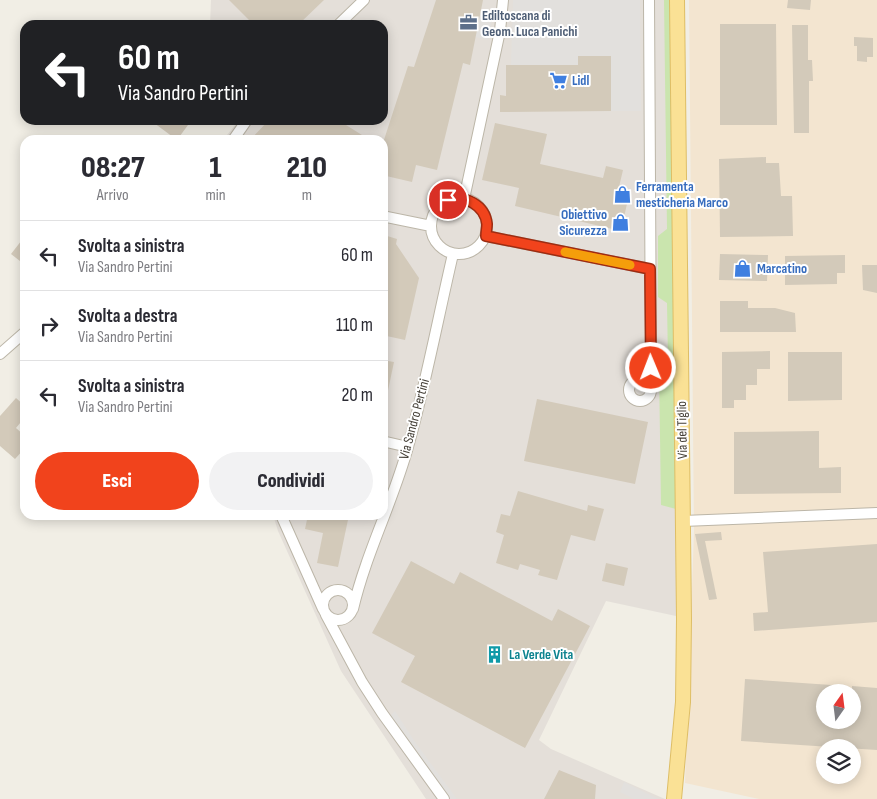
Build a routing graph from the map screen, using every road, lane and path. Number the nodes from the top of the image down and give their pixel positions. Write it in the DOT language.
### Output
graph roads {
  1 [pos="364,0"];
  2 [pos="503,0"];
  3 [pos="649,0"];
  4 [pos="677,0"];
  5 [pos="343,20"];
  6 [pos="464,199"];
  7 [pos="388,217"];
  8 [pos="431,226"];
  9 [pos="486,236"];
  10 [pos="453,254"];
  11 [pos="650,269"];
  12 [pos="20,336"];
  13 [pos="0,354"];
  14 [pos="651,368"];
  15 [pos="640,379"];
  16 [pos="652,388"];
  17 [pos="388,442"];
  18 [pos="408,447"];
  19 [pos="388,505"];
  20 [pos="877,513"];
  21 [pos="283,520"];
  22 [pos="382,520"];
  23 [pos="683,521"];
  24 [pos="360,579"];
  25 [pos="312,584"];
  26 [pos="335,590"];
  27 [pos="324,612"];
  28 [pos="351,612"];
  29 [pos="343,645"];
  30 [pos="444,799"];
  31 [pos="675,799"];
  1 -- 5 [label="street"];
  2 -- 6 [label="street"];
  3 -- 11 [label="street"];
  4 -- 23 [label="main road, Via del Tiglio"];
  6 -- 8 [label="street"];
  6 -- 9 [label="street"];
  7 -- 8 [label="street"];
  8 -- 10 [label="street"];
  9 -- 10 [label="street"];
  9 -- 11 [label="street"];
  10 -- 18 [label="street, Via Sandro Pertini"];
  11 -- 14 [label="street"];
  12 -- 13 [label="street"];
  14 -- 15 [label="street"];
  14 -- 16 [label="street"];
  15 -- 16 [label="street"];
  15 -- 16 [label="street"];
  17 -- 18 [label="street"];
  18 -- 19 [label="street, Via Sandro Pertini"];
  20 -- 23 [label="street"];
  21 -- 25 [label="street"];
  22 -- 24 [label="street, Via Sandro Pertini"];
  23 -- 31 [label="main road, Via del Tiglio"];
  24 -- 26 [label="street"];
  24 -- 28 [label="street, Via Sandro Pertini"];
  25 -- 26 [label="street"];
  25 -- 27 [label="street"];
  26 -- 27 [label="street"];
  26 -- 28 [label="street"];
  27 -- 28 [label="street"];
  27 -- 29 [label="street"];
  28 -- 29 [label="street, Via Sandro Pertini"];
  29 -- 30 [label="street"];
}
